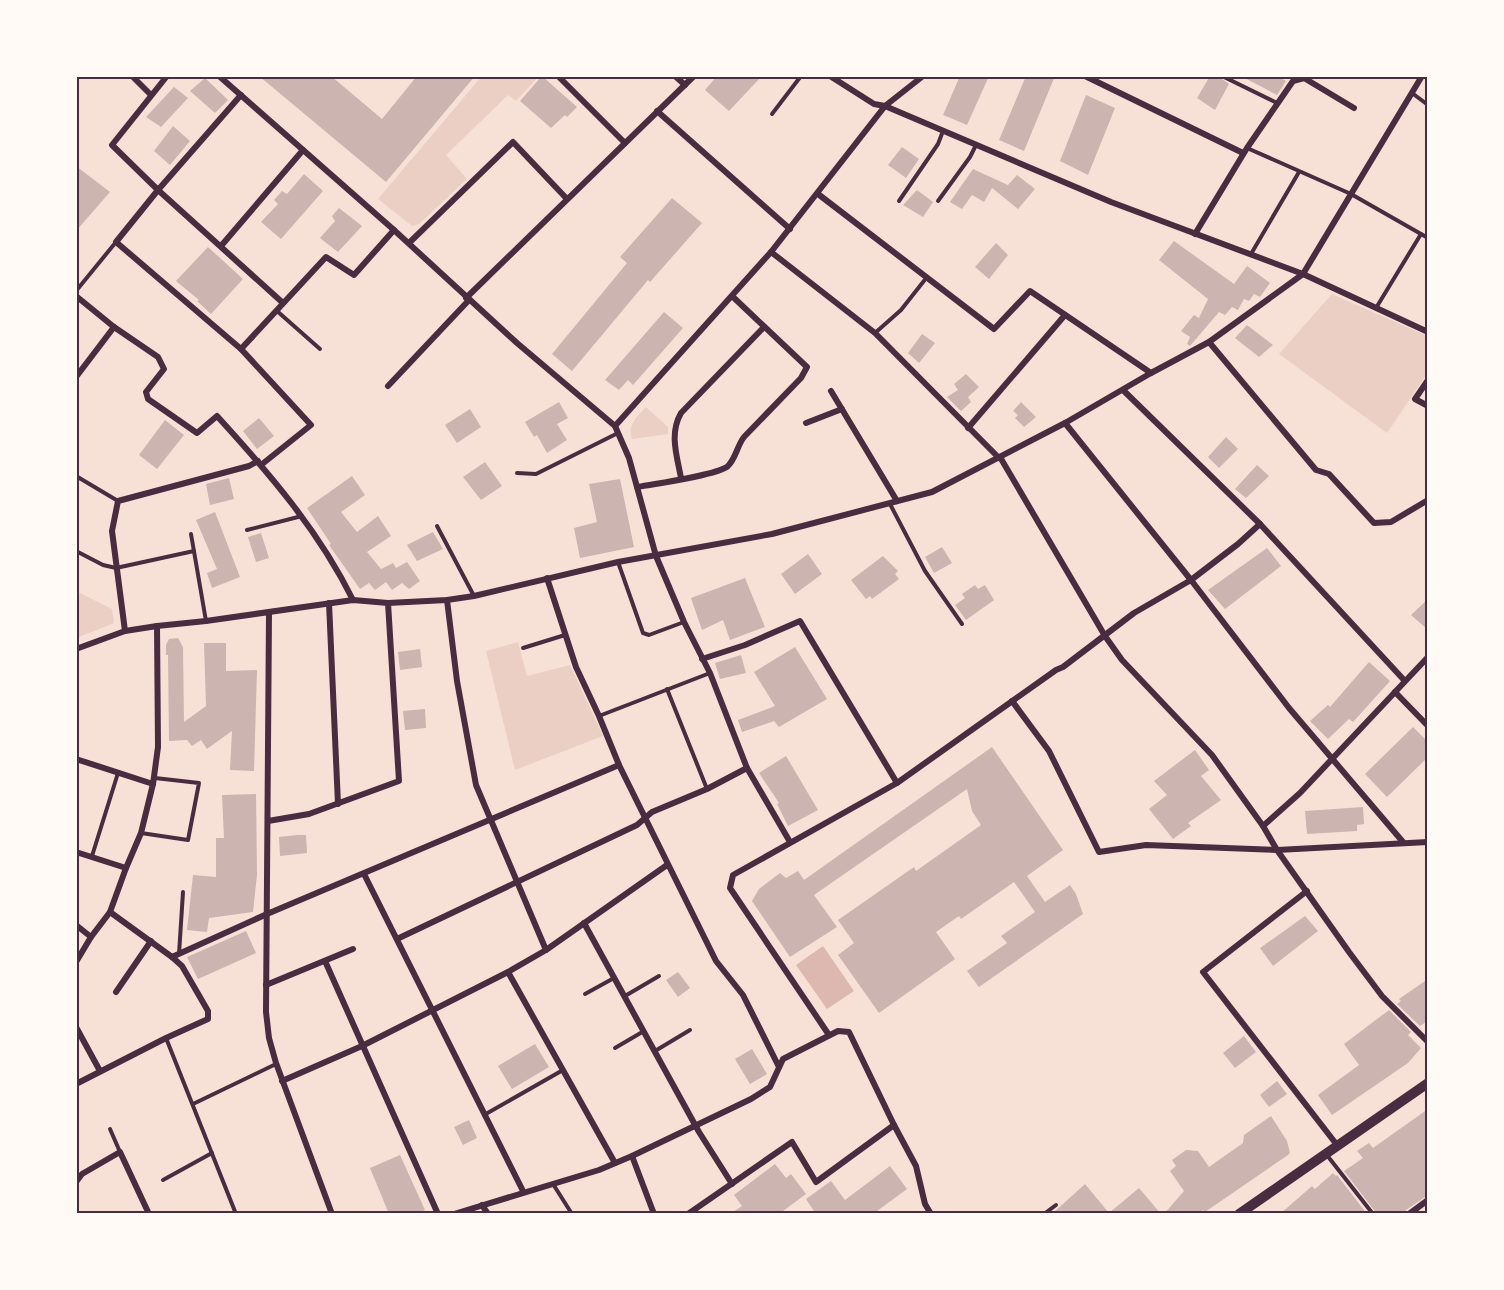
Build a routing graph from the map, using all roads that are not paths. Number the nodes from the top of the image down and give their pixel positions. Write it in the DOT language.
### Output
graph roads {
  1 [pos="132,76"];
  2 [pos="167,76"];
  3 [pos="219,76"];
  4 [pos="558,76"];
  5 [pos="675,76"];
  6 [pos="694,76"];
  7 [pos="801,76"];
  8 [pos="830,76"];
  9 [pos="923,76"];
  10 [pos="1085,76"];
  11 [pos="1222,76"];
  12 [pos="1422,76"];
  13 [pos="685,85"];
  14 [pos="1412,93"];
  15 [pos="151,95"];
  16 [pos="241,95"];
  17 [pos="1277,104"];
  18 [pos="1428,105"];
  19 [pos="885,106"];
  20 [pos="1354,108"];
  21 [pos="657,111"];
  22 [pos="772,114"];
  23 [pos="943,131"];
  24 [pos="625,143"];
  25 [pos="976,145"];
  26 [pos="303,150"];
  27 [pos="1245,151"];
  28 [pos="1299,172"];
  29 [pos="158,190"];
  30 [pos="818,194"];
  31 [pos="1351,194"];
  32 [pos="567,199"];
  33 [pos="899,201"];
  34 [pos="938,201"];
  35 [pos="790,229"];
  36 [pos="394,230"];
  37 [pos="1195,234"];
  38 [pos="1421,234"];
  39 [pos="1428,238"];
  40 [pos="116,242"];
  41 [pos="409,243"];
  42 [pos="221,246"];
  43 [pos="771,252"];
  44 [pos="1251,254"];
  45 [pos="1303,274"];
  46 [pos="927,277"];
  47 [pos="76,291"];
  48 [pos="76,296"];
  49 [pos="732,296"];
  50 [pos="468,299"];
  51 [pos="283,303"];
  52 [pos="1376,308"];
  53 [pos="277,310"];
  54 [pos="1065,315"];
  55 [pos="114,327"];
  56 [pos="764,327"];
  57 [pos="1428,332"];
  58 [pos="875,333"];
  59 [pos="1209,342"];
  60 [pos="241,349"];
  61 [pos="320,349"];
  62 [pos="1151,373"];
  63 [pos="76,377"];
  64 [pos="1428,380"];
  65 [pos="387,386"];
  66 [pos="831,391"];
  67 [pos="1124,391"];
  68 [pos="1428,406"];
  69 [pos="842,409"];
  70 [pos="806,423"];
  71 [pos="1065,423"];
  72 [pos="968,428"];
  73 [pos="616,430"];
  74 [pos="1000,458"];
  75 [pos="260,463"];
  76 [pos="517,473"];
  77 [pos="76,476"];
  78 [pos="681,478"];
  79 [pos="637,487"];
  80 [pos="1428,500"];
  81 [pos="118,501"];
  82 [pos="893,502"];
  83 [pos="302,516"];
  84 [pos="1260,524"];
  85 [pos="437,526"];
  86 [pos="247,530"];
  87 [pos="190,534"];
  88 [pos="76,551"];
  89 [pos="194,551"];
  90 [pos="656,556"];
  91 [pos="618,562"];
  92 [pos="116,568"];
  93 [pos="547,578"];
  94 [pos="1191,580"];
  95 [pos="474,596"];
  96 [pos="353,600"];
  97 [pos="447,600"];
  98 [pos="329,603"];
  99 [pos="388,603"];
  100 [pos="269,613"];
  101 [pos="206,621"];
  102 [pos="684,622"];
  103 [pos="962,624"];
  104 [pos="157,626"];
  105 [pos="125,631"];
  106 [pos="566,634"];
  107 [pos="1105,636"];
  108 [pos="523,648"];
  109 [pos="76,649"];
  110 [pos="1428,657"];
  111 [pos="702,659"];
  112 [pos="710,673"];
  113 [pos="1404,680"];
  114 [pos="667,689"];
  115 [pos="1395,692"];
  116 [pos="1012,701"];
  117 [pos="599,716"];
  118 [pos="1428,726"];
  119 [pos="76,759"];
  120 [pos="1333,759"];
  121 [pos="619,765"];
  122 [pos="747,768"];
  123 [pos="118,772"];
  124 [pos="154,781"];
  125 [pos="897,783"];
  126 [pos="707,789"];
  127 [pos="338,804"];
  128 [pos="645,818"];
  129 [pos="490,819"];
  130 [pos="268,821"];
  131 [pos="1263,826"];
  132 [pos="141,833"];
  133 [pos="790,842"];
  134 [pos="1403,842"];
  135 [pos="1428,842"];
  136 [pos="1277,850"];
  137 [pos="76,852"];
  138 [pos="92,857"];
  139 [pos="667,865"];
  140 [pos="126,868"];
  141 [pos="364,874"];
  142 [pos="516,882"];
  143 [pos="1307,891"];
  144 [pos="183,892"];
  145 [pos="110,912"];
  146 [pos="267,914"];
  147 [pos="584,923"];
  148 [pos="76,925"];
  149 [pos="91,937"];
  150 [pos="397,939"];
  151 [pos="151,941"];
  152 [pos="353,949"];
  153 [pos="546,950"];
  154 [pos="176,955"];
  155 [pos="325,961"];
  156 [pos="76,962"];
  157 [pos="508,972"];
  158 [pos="659,976"];
  159 [pos="615,977"];
  160 [pos="266,985"];
  161 [pos="116,992"];
  162 [pos="585,994"];
  163 [pos="625,996"];
  164 [pos="433,1011"];
  165 [pos="76,1027"];
  166 [pos="690,1030"];
  167 [pos="645,1031"];
  168 [pos="829,1035"];
  169 [pos="166,1038"];
  170 [pos="1428,1042"];
  171 [pos="362,1046"];
  172 [pos="615,1048"];
  173 [pos="656,1051"];
  174 [pos="276,1064"];
  175 [pos="779,1066"];
  176 [pos="564,1070"];
  177 [pos="100,1071"];
  178 [pos="282,1081"];
  179 [pos="1428,1083"];
  180 [pos="76,1084"];
  181 [pos="192,1104"];
  182 [pos="484,1115"];
  183 [pos="696,1125"];
  184 [pos="894,1125"];
  185 [pos="110,1129"];
  186 [pos="1337,1145"];
  187 [pos="120,1152"];
  188 [pos="212,1153"];
  189 [pos="1326,1153"];
  190 [pos="632,1156"];
  191 [pos="615,1163"];
  192 [pos="163,1180"];
  193 [pos="76,1182"];
  194 [pos="552,1184"];
  195 [pos="732,1184"];
  196 [pos="523,1191"];
  197 [pos="1428,1200"];
  198 [pos="482,1204"];
  199 [pos="1056,1205"];
  200 [pos="148,1214"];
  201 [pos="236,1214"];
  202 [pos="332,1214"];
  203 [pos="438,1214"];
  204 [pos="454,1214"];
  205 [pos="488,1214"];
  206 [pos="572,1214"];
  207 [pos="654,1214"];
  208 [pos="688,1214"];
  209 [pos="931,1214"];
  210 [pos="1044,1214"];
  211 [pos="1239,1214"];
  212 [pos="1373,1214"];
  213 [pos="1409,1214"];
  1 -- 15 [label="street"];
  2 -- 15 [label="street"];
  3 -- 16 [label="street"];
  4 -- 24 [label="street"];
  5 -- 13 [label="street"];
  6 -- 13 [label="street"];
  7 -- 22 [label="lane"];
  8 -- 19 [label="street"];
  9 -- 19 [label="street"];
  10 -- 27 [label="street"];
  11 -- 17 [label="lane"];
  12 -- 14 [label="street"];
  13 -- 21 [label="street"];
  14 -- 18 [label="lane"];
  14 -- 31 [label="street"];
  15 -- 29 [label="street"];
  16 -- 26 [label="street"];
  16 -- 29 [label="street"];
  17 -- 20 [label="street"];
  17 -- 27 [label="street"];
  19 -- 23 [label="street"];
  19 -- 30 [label="street"];
  21 -- 24 [label="street"];
  21 -- 35 [label="street"];
  23 -- 25 [label="street"];
  23 -- 33 [label="lane"];
  24 -- 32 [label="street"];
  25 -- 34 [label="lane"];
  25 -- 37 [label="street"];
  26 -- 36 [label="street"];
  26 -- 42 [label="street"];
  27 -- 28 [label="lane"];
  27 -- 37 [label="street"];
  28 -- 31 [label="lane"];
  28 -- 44 [label="lane"];
  29 -- 40 [label="street"];
  29 -- 42 [label="street"];
  30 -- 35 [label="street"];
  30 -- 46 [label="street"];
  31 -- 38 [label="lane"];
  31 -- 45 [label="street"];
  32 -- 41 [label="street"];
  32 -- 50 [label="street"];
  35 -- 43 [label="street"];
  36 -- 41 [label="street"];
  36 -- 51 [label="street"];
  37 -- 44 [label="street"];
  38 -- 39 [label="lane"];
  38 -- 52 [label="lane"];
  40 -- 47 [label="lane"];
  40 -- 60 [label="street"];
  41 -- 50 [label="street"];
  42 -- 51 [label="street"];
  43 -- 49 [label="street"];
  43 -- 58 [label="street"];
  44 -- 45 [label="street"];
  45 -- 52 [label="street"];
  45 -- 59 [label="street"];
  46 -- 54 [label="street"];
  46 -- 58 [label="lane"];
  48 -- 55 [label="street"];
  49 -- 56 [label="street"];
  49 -- 73 [label="street"];
  50 -- 65 [label="street"];
  50 -- 73 [label="street"];
  51 -- 53 [label="street"];
  52 -- 57 [label="street"];
  53 -- 60 [label="street"];
  53 -- 61 [label="lane"];
  54 -- 62 [label="street"];
  54 -- 72 [label="street"];
  55 -- 63 [label="street"];
  55 -- 75 [label="street"];
  56 -- 78 [label="street"];
  56 -- 78 [label="street"];
  58 -- 72 [label="street"];
  59 -- 62 [label="street"];
  59 -- 80 [label="street"];
  60 -- 75 [label="street"];
  62 -- 67 [label="street"];
  64 -- 68 [label="street"];
  66 -- 69 [label="street"];
  67 -- 71 [label="street"];
  67 -- 84 [label="street"];
  69 -- 70 [label="street"];
  69 -- 82 [label="street"];
  71 -- 74 [label="street"];
  71 -- 94 [label="street"];
  72 -- 74 [label="street"];
  73 -- 76 [label="lane"];
  73 -- 79 [label="street"];
  74 -- 82 [label="street"];
  74 -- 107 [label="street"];
  75 -- 81 [label="street"];
  75 -- 83 [label="street"];
  77 -- 81 [label="lane"];
  78 -- 79 [label="street"];
  79 -- 90 [label="street"];
  81 -- 92 [label="street"];
  82 -- 90 [label="street"];
  82 -- 103 [label="lane"];
  83 -- 86 [label="lane"];
  83 -- 96 [label="street"];
  84 -- 94 [label="street"];
  84 -- 113 [label="street"];
  85 -- 95 [label="lane"];
  87 -- 89 [label="lane"];
  88 -- 92 [label="lane"];
  89 -- 92 [label="lane"];
  89 -- 101 [label="lane"];
  90 -- 91 [label="street"];
  90 -- 102 [label="street"];
  91 -- 93 [label="street"];
  91 -- 102 [label="lane"];
  92 -- 105 [label="street"];
  93 -- 95 [label="street"];
  93 -- 106 [label="street"];
  94 -- 107 [label="street"];
  94 -- 120 [label="street"];
  95 -- 97 [label="street"];
  96 -- 98 [label="street"];
  96 -- 99 [label="street"];
  97 -- 99 [label="street"];
  97 -- 129 [label="street"];
  98 -- 100 [label="street"];
  98 -- 127 [label="street"];
  99 -- 127 [label="street"];
  100 -- 101 [label="street"];
  100 -- 130 [label="street"];
  101 -- 104 [label="street"];
  102 -- 111 [label="street"];
  104 -- 105 [label="street"];
  104 -- 124 [label="street"];
  105 -- 109 [label="street"];
  106 -- 108 [label="lane"];
  106 -- 117 [label="street"];
  107 -- 116 [label="street"];
  107 -- 131 [label="street"];
  110 -- 113 [label="street"];
  111 -- 112 [label="street"];
  111 -- 125 [label="street"];
  112 -- 114 [label="lane"];
  112 -- 122 [label="street"];
  113 -- 115 [label="street"];
  114 -- 117 [label="lane"];
  114 -- 126 [label="lane"];
  115 -- 118 [label="street"];
  115 -- 120 [label="street"];
  116 -- 125 [label="street"];
  116 -- 136 [label="street"];
  117 -- 121 [label="street"];
  119 -- 123 [label="street"];
  120 -- 131 [label="street"];
  120 -- 134 [label="street"];
  121 -- 128 [label="street"];
  121 -- 129 [label="street"];
  122 -- 126 [label="street"];
  122 -- 133 [label="street"];
  123 -- 124 [label="street"];
  123 -- 138 [label="lane"];
  124 -- 132 [label="street"];
  124 -- 132 [label="lane"];
  125 -- 133 [label="street"];
  126 -- 128 [label="street"];
  127 -- 130 [label="street"];
  128 -- 139 [label="street"];
  128 -- 142 [label="street"];
  129 -- 141 [label="street"];
  129 -- 142 [label="street"];
  130 -- 146 [label="street"];
  131 -- 136 [label="street"];
  132 -- 140 [label="street"];
  133 -- 168 [label="street"];
  134 -- 135 [label="street"];
  134 -- 136 [label="street"];
  136 -- 143 [label="street"];
  137 -- 138 [label="street"];
  138 -- 140 [label="street"];
  139 -- 147 [label="street"];
  139 -- 175 [label="street"];
  140 -- 145 [label="street"];
  141 -- 146 [label="street"];
  141 -- 150 [label="street"];
  142 -- 150 [label="street"];
  142 -- 153 [label="street"];
  143 -- 170 [label="street"];
  143 -- 186 [label="street"];
  144 -- 154 [label="lane"];
  145 -- 149 [label="street"];
  145 -- 151 [label="street"];
  146 -- 154 [label="street"];
  146 -- 160 [label="street"];
  147 -- 153 [label="street"];
  147 -- 159 [label="street"];
  148 -- 149 [label="street"];
  149 -- 156 [label="street"];
  150 -- 164 [label="street"];
  151 -- 154 [label="street"];
  151 -- 161 [label="street"];
  152 -- 155 [label="street"];
  153 -- 157 [label="street"];
  154 -- 169 [label="street"];
  155 -- 160 [label="street"];
  155 -- 171 [label="street"];
  157 -- 164 [label="street"];
  157 -- 176 [label="street"];
  158 -- 163 [label="lane"];
  159 -- 162 [label="lane"];
  159 -- 163 [label="street"];
  160 -- 174 [label="street"];
  163 -- 167 [label="street"];
  164 -- 171 [label="street"];
  164 -- 182 [label="street"];
  165 -- 177 [label="street"];
  166 -- 173 [label="lane"];
  167 -- 172 [label="lane"];
  167 -- 173 [label="street"];
  168 -- 175 [label="street"];
  168 -- 184 [label="street"];
  169 -- 177 [label="street"];
  169 -- 181 [label="lane"];
  171 -- 178 [label="street"];
  171 -- 203 [label="street"];
  173 -- 183 [label="street"];
  174 -- 178 [label="street"];
  174 -- 181 [label="lane"];
  175 -- 183 [label="street"];
  176 -- 182 [label="lane"];
  176 -- 191 [label="street"];
  177 -- 180 [label="street"];
  178 -- 202 [label="street"];
  179 -- 186 [label="main road"];
  181 -- 188 [label="lane"];
  182 -- 196 [label="street"];
  183 -- 190 [label="street"];
  183 -- 195 [label="street"];
  184 -- 195 [label="street"];
  184 -- 209 [label="street"];
  185 -- 187 [label="lane"];
  186 -- 189 [label="main road"];
  187 -- 193 [label="street"];
  187 -- 200 [label="street"];
  188 -- 192 [label="lane"];
  188 -- 201 [label="lane"];
  189 -- 211 [label="main road"];
  189 -- 212 [label="lane"];
  190 -- 191 [label="street"];
  190 -- 207 [label="street"];
  191 -- 194 [label="street"];
  194 -- 196 [label="street"];
  194 -- 206 [label="lane"];
  195 -- 208 [label="street"];
  196 -- 198 [label="street"];
  197 -- 213 [label="street"];
  198 -- 204 [label="street"];
  198 -- 205 [label="street"];
  199 -- 210 [label="lane"];
}
